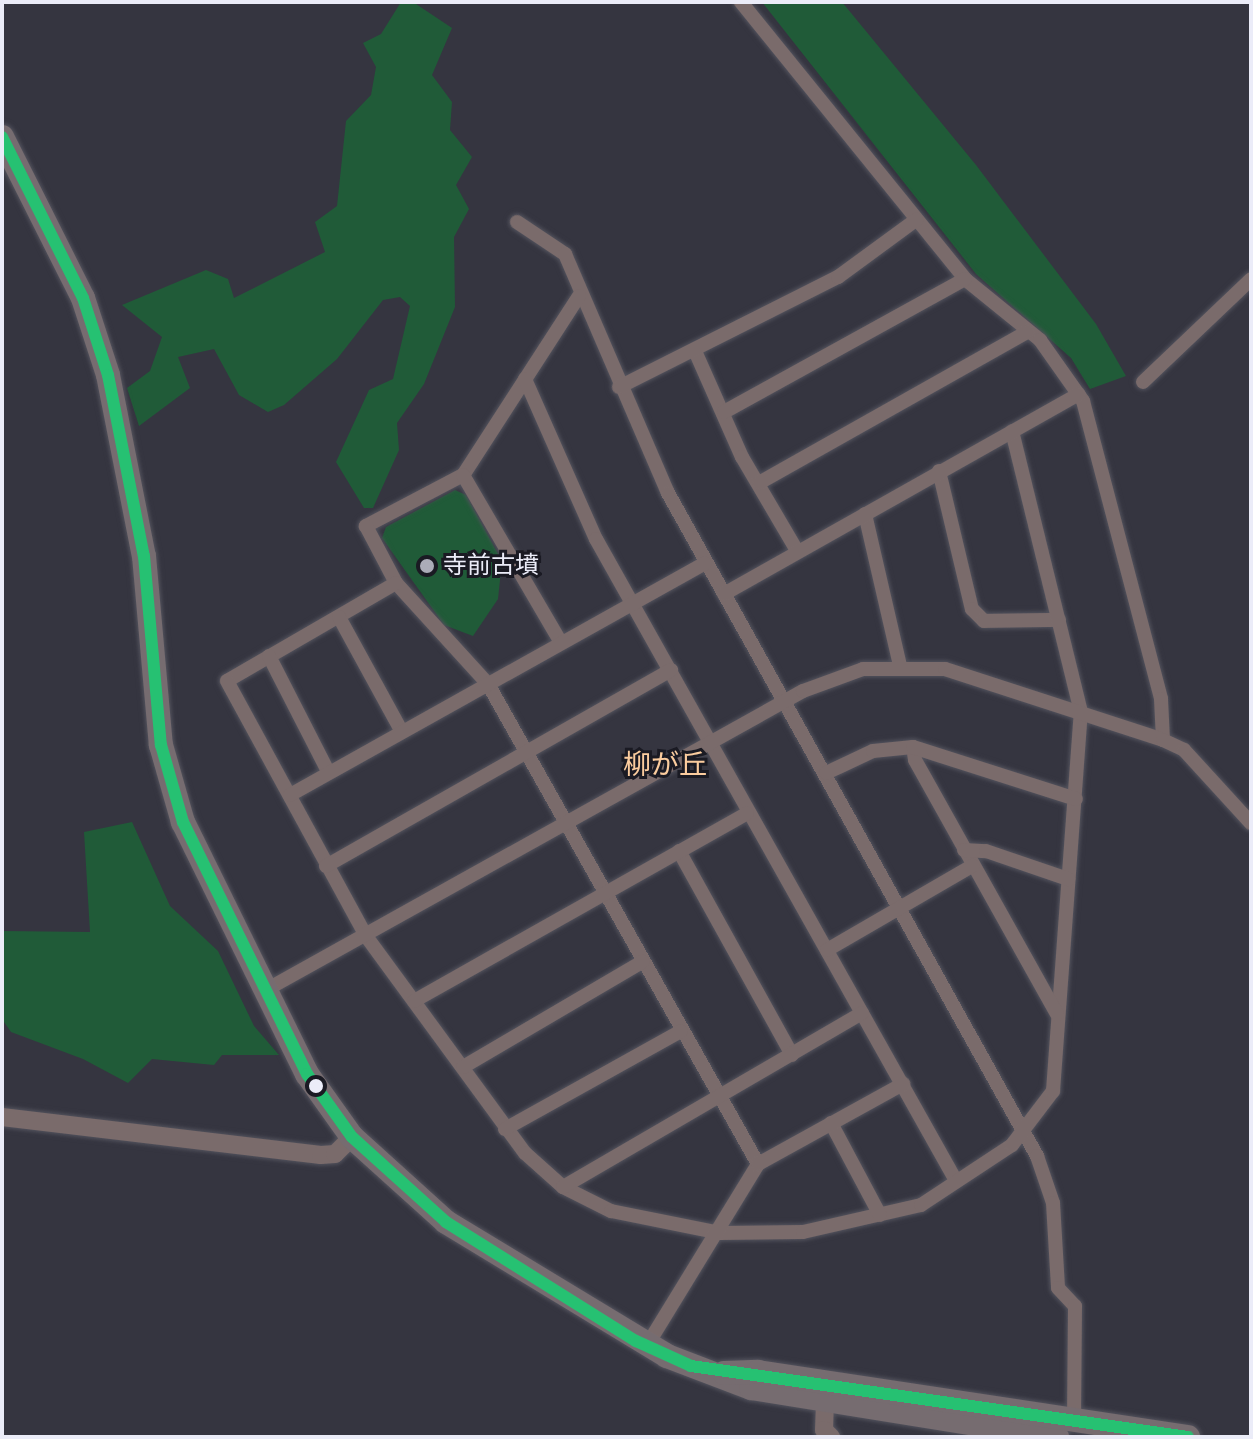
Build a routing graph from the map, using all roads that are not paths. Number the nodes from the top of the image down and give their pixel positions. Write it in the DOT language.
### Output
graph roads {
  1 [pos="741,2"];
  2 [pos="2,137"];
  3 [pos="916,220"];
  4 [pos="517,222"];
  5 [pos="965,279"];
  6 [pos="1251,279"];
  7 [pos="579,296"];
  8 [pos="1027,332"];
  9 [pos="695,351"];
  10 [pos="525,379"];
  11 [pos="1143,382"];
  12 [pos="619,387"];
  13 [pos="1079,394"];
  14 [pos="724,412"];
  15 [pos="1012,431"];
  16 [pos="939,471"];
  17 [pos="463,475"];
  18 [pos="759,483"];
  19 [pos="865,514"];
  20 [pos="796,549"];
  21 [pos="705,563"];
  22 [pos="396,583"];
  23 [pos="724,594"];
  24 [pos="634,602"];
  25 [pos="339,617"];
  26 [pos="1059,620"];
  27 [pos="561,643"];
  28 [pos="269,656"];
  29 [pos="900,666"];
  30 [pos="671,670"];
  31 [pos="488,684"];
  32 [pos="784,702"];
  33 [pos="1081,712"];
  34 [pos="402,732"];
  35 [pos="1163,740"];
  36 [pos="710,743"];
  37 [pos="913,747"];
  38 [pos="527,751"];
  39 [pos="329,773"];
  40 [pos="826,773"];
  41 [pos="290,795"];
  42 [pos="1076,799"];
  43 [pos="747,813"];
  44 [pos="1251,823"];
  45 [pos="567,826"];
  46 [pos="964,850"];
  47 [pos="679,851"];
  48 [pos="326,866"];
  49 [pos="972,866"];
  50 [pos="1068,879"];
  51 [pos="606,892"];
  52 [pos="900,907"];
  53 [pos="366,936"];
  54 [pos="827,950"];
  55 [pos="642,962"];
  56 [pos="264,991"];
  57 [pos="414,1001"];
  58 [pos="862,1013"];
  59 [pos="1057,1014"];
  60 [pos="681,1031"];
  61 [pos="792,1055"];
  62 [pos="463,1067"];
  63 [pos="903,1084"];
  64 [pos="720,1098"];
  65 [pos="2,1117"];
  66 [pos="831,1123"];
  67 [pos="505,1129"];
  68 [pos="1024,1131"];
  69 [pos="352,1137"];
  70 [pos="758,1164"];
  71 [pos="955,1179"];
  72 [pos="563,1187"];
  73 [pos="880,1215"];
  74 [pos="720,1233"];
  75 [pos="646,1347"];
  76 [pos="718,1373"];
  77 [pos="825,1402"];
  78 [pos="1065,1429"];
  79 [pos="831,1437"];
  80 [pos="1188,1437"];
  1 -- 3 [label="street"];
  2 -- 56 [label="main road"];
  3 -- 5 [label="street"];
  3 -- 9 [label="street"];
  4 -- 7 [label="street"];
  5 -- 8 [label="street"];
  5 -- 14 [label="street"];
  6 -- 11 [label="street"];
  7 -- 10 [label="street"];
  7 -- 12 [label="street"];
  8 -- 13 [label="street"];
  8 -- 18 [label="street"];
  9 -- 12 [label="street"];
  9 -- 14 [label="street"];
  10 -- 17 [label="street"];
  10 -- 24 [label="street"];
  12 -- 21 [label="street"];
  13 -- 15 [label="street"];
  13 -- 35 [label="street"];
  14 -- 18 [label="street"];
  15 -- 16 [label="street"];
  15 -- 26 [label="street"];
  16 -- 19 [label="street"];
  16 -- 26 [label="street"];
  17 -- 22 [label="street"];
  17 -- 27 [label="street"];
  18 -- 20 [label="street"];
  19 -- 20 [label="street"];
  19 -- 29 [label="street"];
  20 -- 23 [label="street"];
  21 -- 23 [label="street"];
  21 -- 24 [label="street"];
  22 -- 25 [label="street"];
  22 -- 31 [label="street"];
  23 -- 32 [label="street"];
  24 -- 27 [label="street"];
  24 -- 30 [label="street"];
  25 -- 28 [label="street"];
  25 -- 34 [label="street"];
  26 -- 33 [label="street"];
  27 -- 31 [label="street"];
  28 -- 39 [label="street"];
  28 -- 41 [label="street"];
  29 -- 32 [label="street"];
  29 -- 33 [label="street"];
  30 -- 36 [label="street"];
  30 -- 38 [label="street"];
  31 -- 34 [label="street"];
  31 -- 38 [label="street"];
  32 -- 36 [label="street"];
  32 -- 40 [label="street"];
  33 -- 35 [label="street"];
  33 -- 42 [label="street"];
  34 -- 39 [label="street"];
  35 -- 44 [label="street"];
  36 -- 43 [label="street"];
  36 -- 45 [label="street"];
  37 -- 40 [label="street"];
  37 -- 42 [label="street"];
  37 -- 46 [label="street"];
  38 -- 45 [label="street"];
  38 -- 48 [label="street"];
  39 -- 41 [label="street"];
  40 -- 52 [label="street"];
  41 -- 48 [label="street"];
  42 -- 50 [label="street"];
  43 -- 47 [label="street"];
  43 -- 54 [label="street"];
  45 -- 51 [label="street"];
  45 -- 53 [label="street"];
  46 -- 49 [label="street"];
  46 -- 50 [label="street"];
  47 -- 51 [label="street"];
  47 -- 61 [label="street"];
  48 -- 53 [label="street"];
  49 -- 52 [label="street"];
  49 -- 59 [label="street"];
  50 -- 59 [label="street"];
  51 -- 55 [label="street"];
  51 -- 57 [label="street"];
  52 -- 54 [label="street"];
  52 -- 68 [label="street"];
  53 -- 56 [label="street"];
  53 -- 57 [label="street"];
  54 -- 58 [label="street"];
  55 -- 60 [label="street"];
  55 -- 62 [label="street"];
  56 -- 69 [label="main road"];
  57 -- 62 [label="street"];
  58 -- 61 [label="street"];
  58 -- 63 [label="street"];
  59 -- 68 [label="street"];
  60 -- 64 [label="street"];
  60 -- 67 [label="street"];
  61 -- 64 [label="street"];
  62 -- 67 [label="street"];
  63 -- 66 [label="street"];
  63 -- 71 [label="street"];
  64 -- 70 [label="street"];
  64 -- 72 [label="street"];
  65 -- 69 [label="street"];
  66 -- 70 [label="street"];
  66 -- 73 [label="street"];
  67 -- 72 [label="street"];
  68 -- 71 [label="street"];
  68 -- 78 [label="street"];
  69 -- 75 [label="main road"];
  70 -- 74 [label="street"];
  71 -- 73 [label="street"];
  72 -- 74 [label="street"];
  73 -- 74 [label="street"];
  74 -- 75 [label="street"];
  75 -- 76 [label="main road"];
  76 -- 77 [label="main road"];
  76 -- 78 [label="main road"];
  77 -- 78 [label="main road"];
  77 -- 79 [label="street"];
  78 -- 80 [label="main road"];
}
